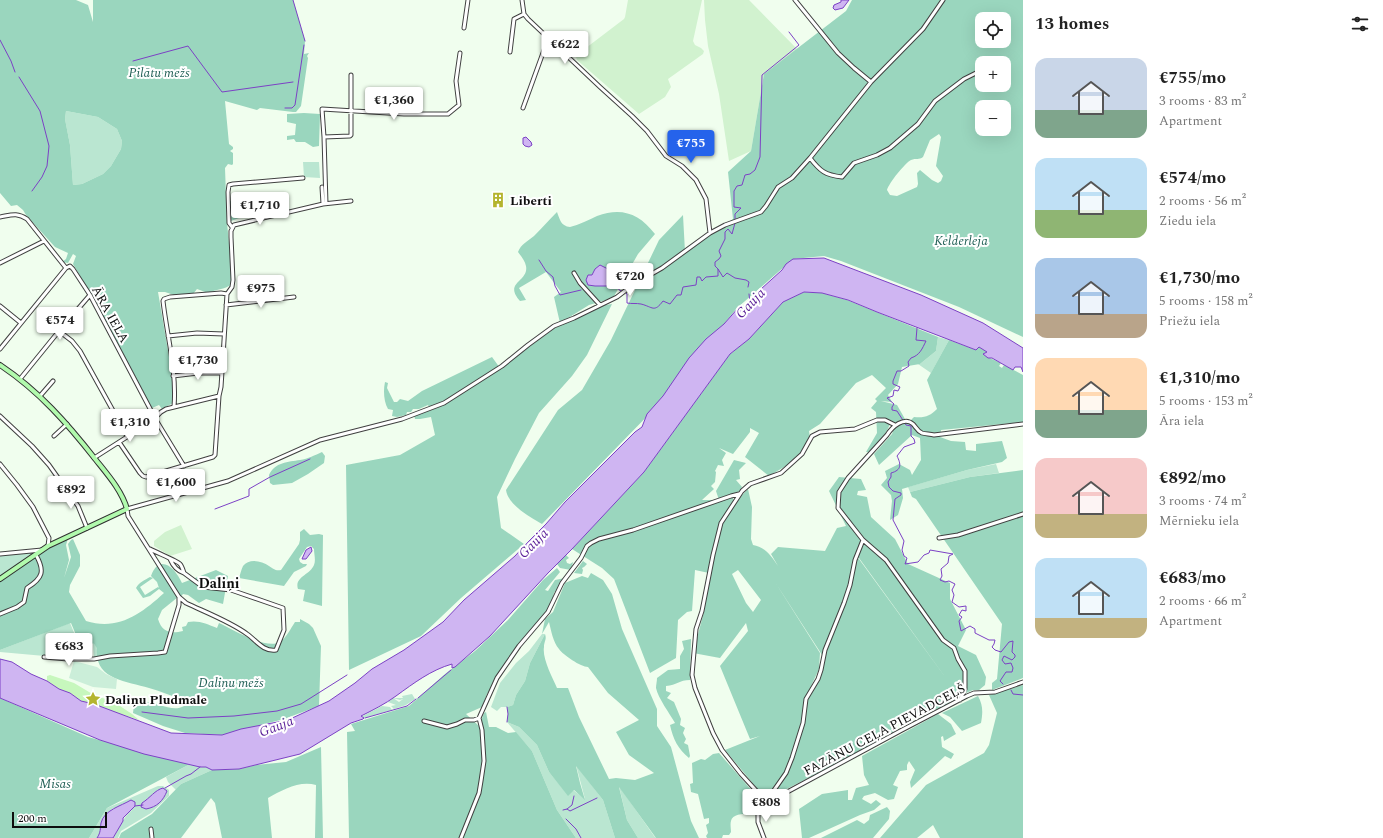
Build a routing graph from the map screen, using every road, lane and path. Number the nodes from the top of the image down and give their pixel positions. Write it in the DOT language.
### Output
graph roads {
  1 [pos="468,0"];
  2 [pos="522,0"];
  3 [pos="795,0"];
  4 [pos="943,0"];
  5 [pos="524,14"];
  6 [pos="464,28"];
  7 [pos="548,39"];
  8 [pos="510,52"];
  9 [pos="460,53"];
  10 [pos="975,74"];
  11 [pos="351,75"];
  12 [pos="871,82"];
  13 [pos="523,108"];
  14 [pos="352,112"];
  15 [pos="324,137"];
  16 [pos="810,158"];
  17 [pos="303,178"];
  18 [pos="322,187"];
  19 [pos="351,201"];
  20 [pos="325,204"];
  21 [pos="0,217"];
  22 [pos="232,227"];
  23 [pos="710,233"];
  24 [pos="44,241"];
  25 [pos="0,263"];
  26 [pos="66,268"];
  27 [pos="574,273"];
  28 [pos="227,294"];
  29 [pos="90,295"];
  30 [pos="294,297"];
  31 [pos="226,305"];
  32 [pos="600,305"];
  33 [pos="0,306"];
  34 [pos="21,323"];
  35 [pos="58,331"];
  36 [pos="224,334"];
  37 [pos="168,336"];
  38 [pos="0,349"];
  39 [pos="0,365"];
  40 [pos="222,373"];
  41 [pos="173,376"];
  42 [pos="20,378"];
  43 [pos="53,381"];
  44 [pos="40,396"];
  45 [pos="219,396"];
  46 [pos="174,407"];
  47 [pos="0,416"];
  48 [pos="155,417"];
  49 [pos="67,424"];
  50 [pos="1023,424"];
  51 [pos="895,426"];
  52 [pos="54,436"];
  53 [pos="127,436"];
  54 [pos="119,442"];
  55 [pos="94,458"];
  56 [pos="0,464"];
  57 [pos="184,466"];
  58 [pos="740,494"];
  59 [pos="127,509"];
  60 [pos="1023,514"];
  61 [pos="87,528"];
  62 [pos="939,538"];
  63 [pos="863,540"];
  64 [pos="48,546"];
  65 [pos="150,549"];
  66 [pos="42,550"];
  67 [pos="0,554"];
  68 [pos="36,555"];
  69 [pos="170,559"];
  70 [pos="184,573"];
  71 [pos="0,579"];
  72 [pos="179,597"];
  73 [pos="0,614"];
  74 [pos="44,657"];
  75 [pos="1023,682"];
  76 [pos="959,701"];
  77 [pos="479,718"];
  78 [pos="474,720"];
  79 [pos="424,721"];
  80 [pos="480,724"];
  81 [pos="763,804"];
  82 [pos="151,829"];
  83 [pos="152,838"];
  84 [pos="462,838"];
  85 [pos="764,838"];
  1 -- 6 [label="street"];
  2 -- 5 [label="street"];
  3 -- 12 [label="street"];
  4 -- 12 [label="street"];
  5 -- 7 [label="street"];
  5 -- 8 [label="street"];
  7 -- 13 [label="street"];
  7 -- 23 [label="street"];
  9 -- 14 [label="street"];
  10 -- 16 [label="street"];
  11 -- 14 [label="street"];
  12 -- 16 [label="street"];
  14 -- 15 [label="street"];
  14 -- 15 [label="street"];
  15 -- 20 [label="street"];
  16 -- 23 [label="street"];
  17 -- 22 [label="street"];
  18 -- 20 [label="street"];
  19 -- 20 [label="street"];
  20 -- 22 [label="street"];
  21 -- 24 [label="street, ĀRA IELA"];
  22 -- 28 [label="street"];
  23 -- 32 [label="street"];
  24 -- 25 [label="street"];
  24 -- 26 [label="street, ĀRA IELA"];
  26 -- 29 [label="street, ĀRA IELA"];
  26 -- 34 [label="street"];
  27 -- 32 [label="street"];
  28 -- 31 [label="street"];
  28 -- 37 [label="street"];
  29 -- 35 [label="street"];
  29 -- 48 [label="street, ĀRA IELA"];
  30 -- 31 [label="street"];
  31 -- 36 [label="street"];
  32 -- 59 [label="street"];
  33 -- 34 [label="street"];
  34 -- 38 [label="street"];
  35 -- 42 [label="street"];
  35 -- 53 [label="street"];
  36 -- 37 [label="street"];
  36 -- 40 [label="street"];
  37 -- 41 [label="street"];
  39 -- 42 [label="street"];
  40 -- 41 [label="street"];
  40 -- 45 [label="street"];
  41 -- 46 [label="street"];
  42 -- 44 [label="street"];
  43 -- 44 [label="street"];
  44 -- 49 [label="street"];
  45 -- 46 [label="street"];
  45 -- 57 [label="street"];
  46 -- 48 [label="street"];
  47 -- 61 [label="street"];
  48 -- 53 [label="street"];
  48 -- 57 [label="street, ĀRA IELA"];
  49 -- 52 [label="street"];
  49 -- 55 [label="street"];
  50 -- 51 [label="street"];
  51 -- 58 [label="street"];
  51 -- 63 [label="street"];
  53 -- 54 [label="street"];
  54 -- 55 [label="street"];
  54 -- 57 [label="street"];
  55 -- 59 [label="street"];
  56 -- 64 [label="street"];
  58 -- 77 [label="street"];
  58 -- 81 [label="street"];
  59 -- 61 [label="street"];
  59 -- 65 [label="street"];
  60 -- 62 [label="street"];
  61 -- 64 [label="street"];
  63 -- 76 [label="street"];
  63 -- 81 [label="street"];
  64 -- 66 [label="street"];
  65 -- 69 [label="street"];
  65 -- 72 [label="street"];
  66 -- 67 [label="street"];
  66 -- 68 [label="street"];
  68 -- 71 [label="street"];
  68 -- 73 [label="street"];
  69 -- 70 [label="street"];
  69 -- 70 [label="street"];
  70 -- 72 [label="street"];
  72 -- 74 [label="street"];
  75 -- 76 [label="street, FAZĀNU CEĻA PIEVADCEĻŠ"];
  76 -- 81 [label="street, FAZĀNU CEĻA PIEVADCEĻŠ"];
  77 -- 78 [label="street"];
  77 -- 80 [label="street"];
  78 -- 79 [label="street"];
  78 -- 80 [label="street"];
  80 -- 84 [label="street"];
  81 -- 85 [label="street"];
  82 -- 83 [label="street"];
}
